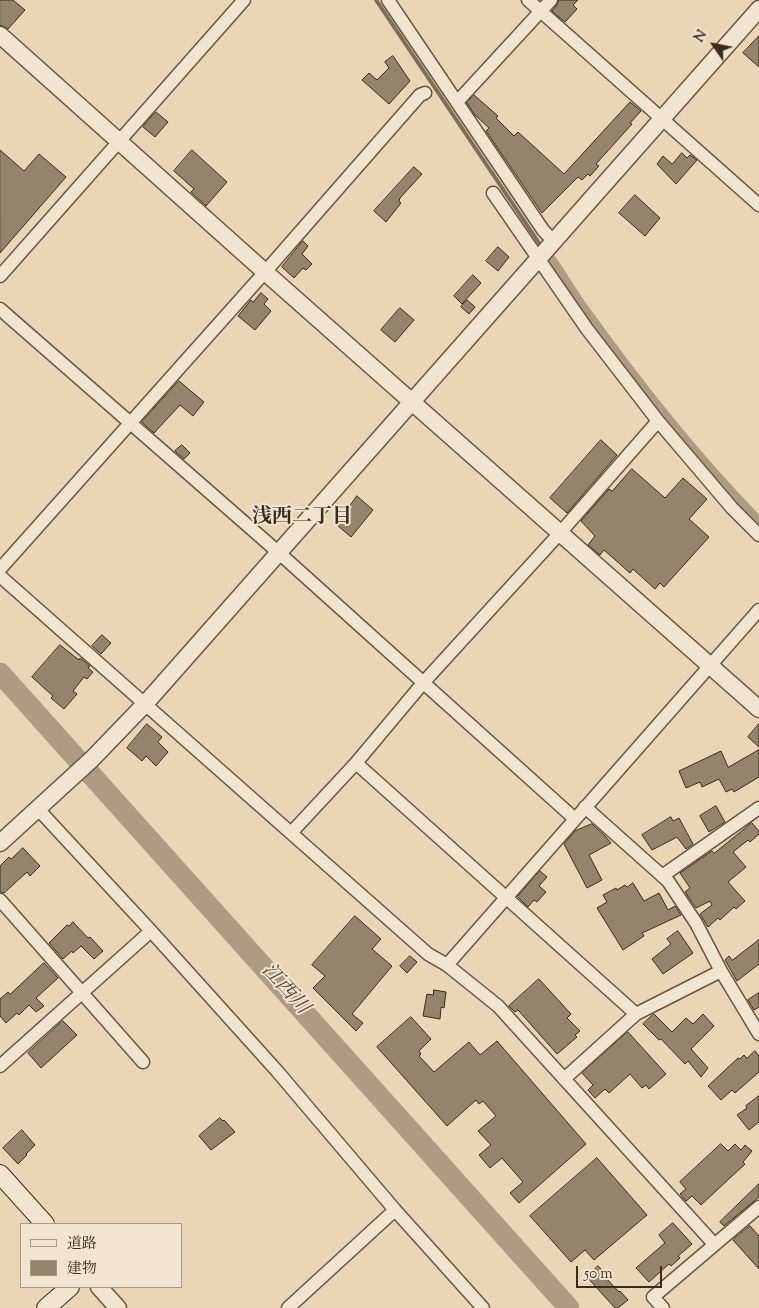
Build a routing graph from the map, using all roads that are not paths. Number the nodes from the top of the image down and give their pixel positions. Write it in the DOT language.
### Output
graph roads {
  1 [pos="244,0"];
  2 [pos="388,0"];
  3 [pos="528,0"];
  4 [pos="551,0"];
  5 [pos="759,10"];
  6 [pos="541,11"];
  7 [pos="0,35"];
  8 [pos="425,93"];
  9 [pos="457,102"];
  10 [pos="662,120"];
  11 [pos="118,141"];
  12 [pos="493,193"];
  13 [pos="759,205"];
  14 [pos="554,242"];
  15 [pos="538,260"];
  16 [pos="265,272"];
  17 [pos="0,276"];
  18 [pos="0,309"];
  19 [pos="411,401"];
  20 [pos="658,421"];
  21 [pos="131,422"];
  22 [pos="560,533"];
  23 [pos="759,535"];
  24 [pos="278,552"];
  25 [pos="0,569"];
  26 [pos="0,576"];
  27 [pos="759,610"];
  28 [pos="711,666"];
  29 [pos="424,683"];
  30 [pos="145,704"];
  31 [pos="759,709"];
  32 [pos="356,763"];
  33 [pos="41,806"];
  34 [pos="585,807"];
  35 [pos="759,808"];
  36 [pos="575,819"];
  37 [pos="291,833"];
  38 [pos="0,843"];
  39 [pos="662,876"];
  40 [pos="507,897"];
  41 [pos="0,900"];
  42 [pos="151,931"];
  43 [pos="447,965"];
  44 [pos="721,971"];
  45 [pos="81,992"];
  46 [pos="636,1014"];
  47 [pos="758,1031"];
  48 [pos="143,1062"];
  49 [pos="0,1066"];
  50 [pos="564,1079"];
  51 [pos="0,1174"];
  52 [pos="759,1207"];
  53 [pos="395,1210"];
  54 [pos="44,1223"];
  55 [pos="714,1244"];
  56 [pos="69,1288"];
  57 [pos="100,1288"];
  58 [pos="46,1308"];
  59 [pos="118,1308"];
  60 [pos="288,1308"];
  61 [pos="483,1308"];
  62 [pos="662,1308"];
  1 -- 11 [label="street"];
  2 -- 9 [label="street"];
  3 -- 6 [label="street"];
  4 -- 6 [label="street"];
  5 -- 10 [label="street"];
  6 -- 9 [label="street"];
  6 -- 10 [label="street"];
  7 -- 11 [label="street"];
  8 -- 16 [label="street"];
  9 -- 14 [label="street"];
  10 -- 13 [label="street"];
  10 -- 14 [label="street"];
  11 -- 16 [label="street"];
  11 -- 17 [label="street"];
  12 -- 15 [label="street"];
  14 -- 15 [label="street"];
  15 -- 19 [label="street"];
  15 -- 20 [label="street"];
  16 -- 19 [label="street"];
  16 -- 21 [label="street"];
  18 -- 21 [label="street"];
  19 -- 22 [label="street"];
  19 -- 24 [label="street"];
  20 -- 22 [label="street"];
  20 -- 23 [label="street"];
  21 -- 24 [label="street"];
  21 -- 25 [label="street"];
  22 -- 28 [label="street"];
  22 -- 29 [label="street"];
  24 -- 29 [label="street"];
  24 -- 30 [label="street"];
  26 -- 30 [label="street"];
  27 -- 28 [label="street"];
  28 -- 31 [label="street"];
  28 -- 34 [label="street"];
  29 -- 32 [label="street"];
  29 -- 36 [label="street"];
  30 -- 33 [label="street"];
  30 -- 37 [label="street"];
  32 -- 37 [label="street"];
  32 -- 40 [label="street"];
  33 -- 38 [label="street"];
  33 -- 42 [label="street"];
  34 -- 36 [label="street"];
  34 -- 39 [label="street"];
  35 -- 39 [label="street"];
  36 -- 40 [label="street"];
  37 -- 43 [label="street"];
  39 -- 44 [label="street"];
  40 -- 43 [label="street"];
  40 -- 46 [label="street"];
  41 -- 45 [label="street"];
  42 -- 45 [label="street"];
  42 -- 53 [label="street"];
  43 -- 50 [label="street"];
  44 -- 46 [label="street"];
  44 -- 47 [label="street"];
  45 -- 48 [label="street"];
  45 -- 49 [label="street"];
  46 -- 50 [label="street"];
  50 -- 55 [label="street"];
  51 -- 54 [label="main road"];
  52 -- 55 [label="street"];
  53 -- 60 [label="street"];
  53 -- 61 [label="street"];
  55 -- 62 [label="street"];
  56 -- 58 [label="main road"];
  57 -- 59 [label="street"];
}
